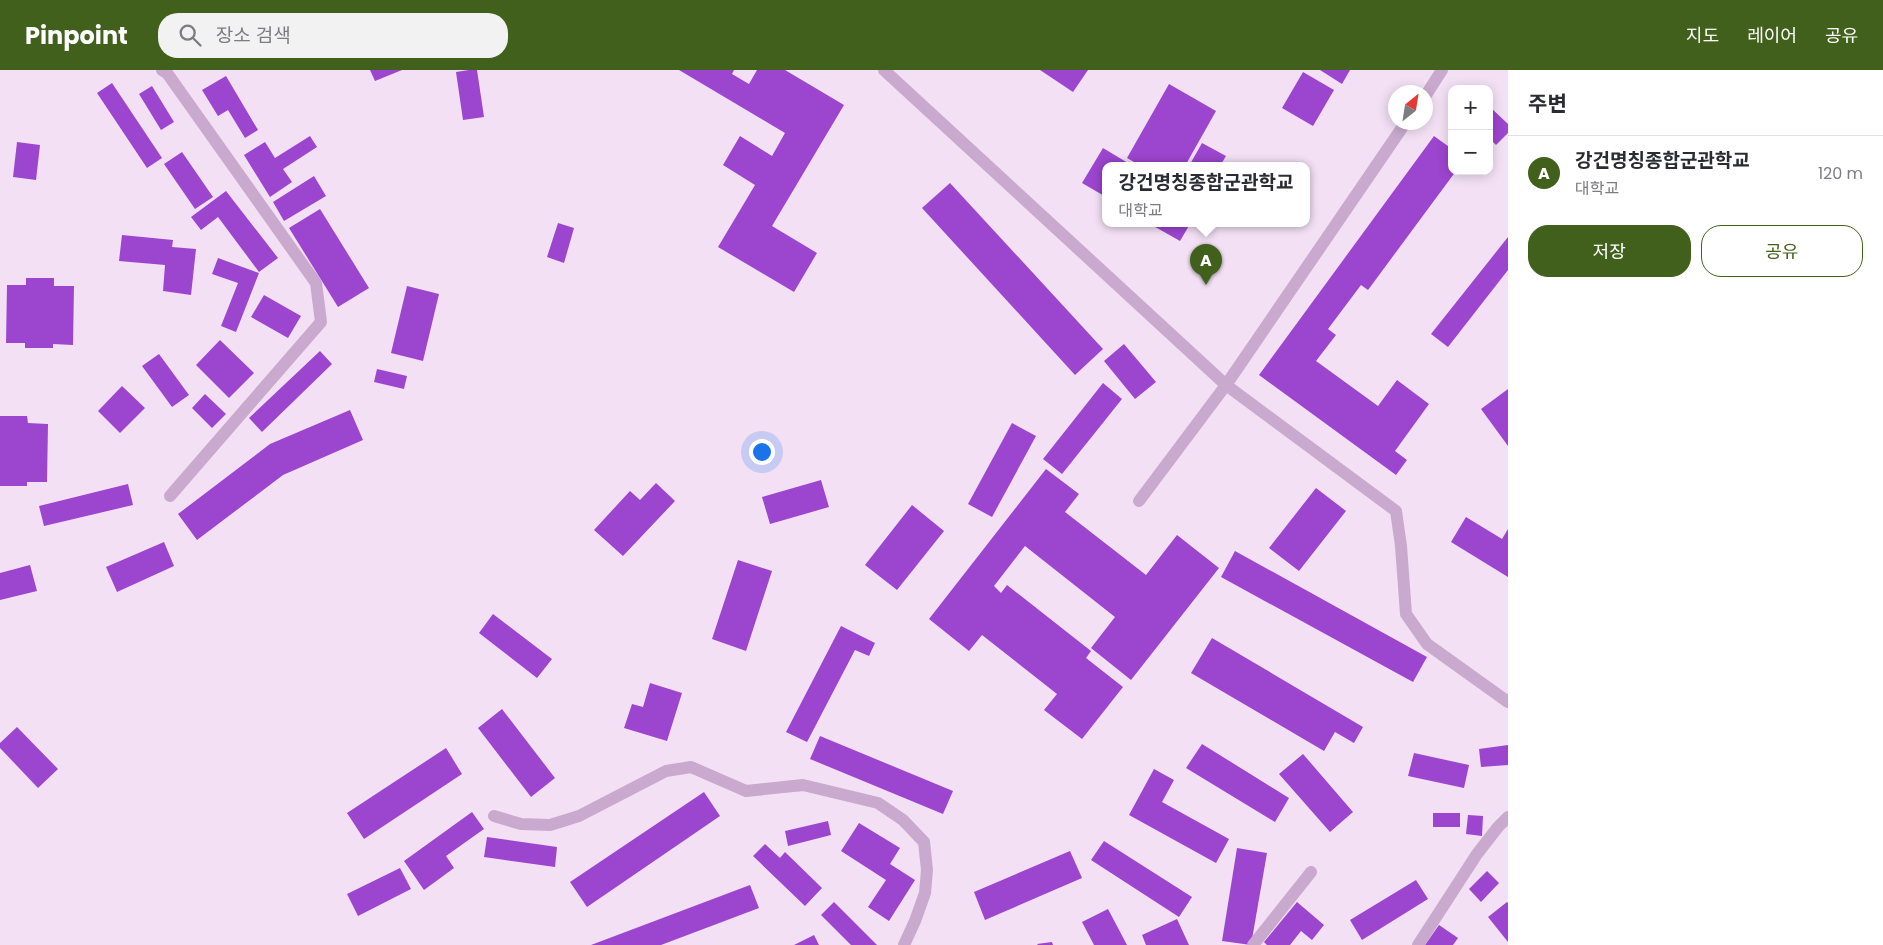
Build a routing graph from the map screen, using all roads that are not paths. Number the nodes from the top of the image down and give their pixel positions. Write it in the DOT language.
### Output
graph roads {
  1 [pos="162,70"];
  2 [pos="884,70"];
  3 [pos="1442,70"];
  4 [pos="1432,85"];
  5 [pos="1401,130"];
  6 [pos="1226,385"];
  7 [pos="170,496"];
  8 [pos="1139,501"];
  9 [pos="1508,702"];
  10 [pos="494,816"];
  11 [pos="1508,817"];
  12 [pos="1312,872"];
  13 [pos="904,945"];
  14 [pos="1253,945"];
  15 [pos="1418,945"];
  1 -- 7 [label="street"];
  2 -- 6 [label="street"];
  3 -- 4 [label="street"];
  5 -- 6 [label="street"];
  6 -- 8 [label="street"];
  6 -- 9 [label="street"];
  10 -- 13 [label="street"];
  11 -- 15 [label="street"];
  12 -- 14 [label="street"];
}
